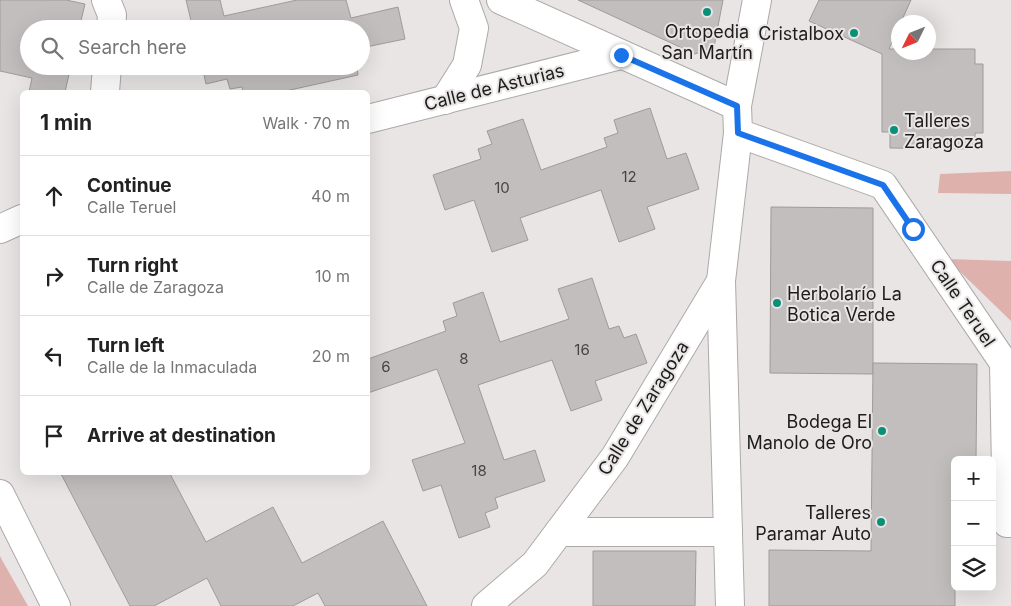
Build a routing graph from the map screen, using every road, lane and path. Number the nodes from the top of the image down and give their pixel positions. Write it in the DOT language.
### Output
graph roads {
  1 [pos="106,0"];
  2 [pos="464,0"];
  3 [pos="501,0"];
  4 [pos="757,0"];
  5 [pos="111,20"];
  6 [pos="621,55"];
  7 [pos="106,75"];
  8 [pos="105,90"];
  9 [pos="444,100"];
  10 [pos="737,106"];
  11 [pos="370,119"];
  12 [pos="738,133"];
  13 [pos="20,220"];
  14 [pos="0,229"];
  15 [pos="721,281"];
  16 [pos="0,494"];
  17 [pos="1011,523"];
  18 [pos="559,532"];
  19 [pos="728,532"];
  20 [pos="56,606"];
  21 [pos="486,606"];
  22 [pos="730,606"];
  1 -- 5 [label="street"];
  2 -- 9 [label="street"];
  3 -- 6 [label="street"];
  4 -- 10 [label="street, Calle de Zaragoza"];
  6 -- 9 [label="street, Calle de Asturias"];
  6 -- 10 [label="street"];
  7 -- 8 [label="street"];
  9 -- 11 [label="street, Calle de Asturias"];
  10 -- 12 [label="street, Calle de Zaragoza"];
  12 -- 15 [label="street, Calle de Zaragoza"];
  12 -- 17 [label="street, Calle Teruel"];
  13 -- 14 [label="street"];
  15 -- 18 [label="street, Calle de Zaragoza"];
  15 -- 19 [label="street, Calle de Zaragoza"];
  16 -- 20 [label="street"];
  18 -- 19 [label="street"];
  18 -- 21 [label="street, Calle de Zaragoza"];
  19 -- 22 [label="street, Calle de Zaragoza"];
}
